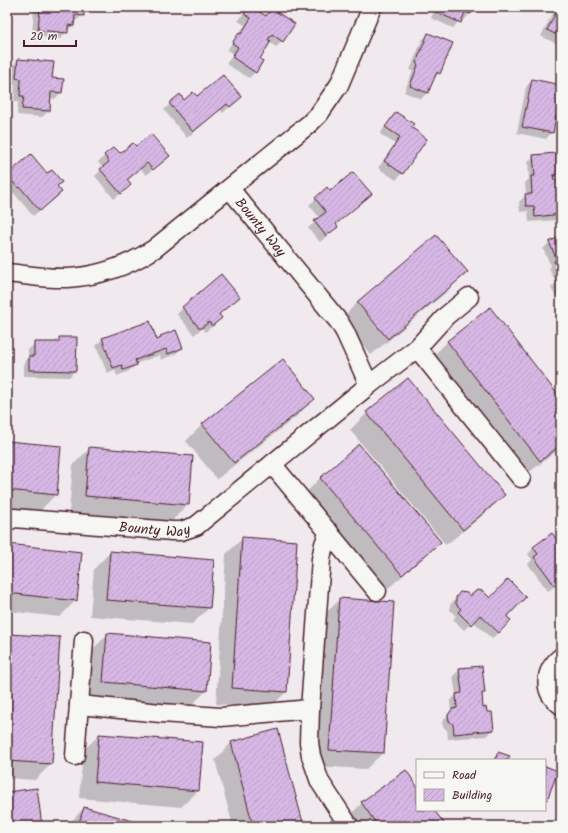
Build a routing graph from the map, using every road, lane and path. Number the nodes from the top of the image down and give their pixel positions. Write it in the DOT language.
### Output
graph roads {
  1 [pos="372,7"];
  2 [pos="230,189"];
  3 [pos="7,273"];
  4 [pos="468,297"];
  5 [pos="417,348"];
  6 [pos="369,385"];
  7 [pos="272,464"];
  8 [pos="521,478"];
  9 [pos="9,519"];
  10 [pos="329,532"];
  11 [pos="377,591"];
  12 [pos="84,640"];
  13 [pos="561,657"];
  14 [pos="79,705"];
  15 [pos="561,705"];
  16 [pos="310,709"];
  17 [pos="75,756"];
  18 [pos="349,826"];
  1 -- 2 [label="street, Bounty Way"];
  2 -- 3 [label="street, Bounty Way"];
  2 -- 6 [label="street, Bounty Way"];
  4 -- 5 [label="street, Bounty Way"];
  5 -- 6 [label="street, Bounty Way"];
  5 -- 8 [label="street"];
  6 -- 7 [label="street, Bounty Way"];
  7 -- 9 [label="street, Bounty Way"];
  7 -- 10 [label="street"];
  10 -- 11 [label="street"];
  10 -- 16 [label="street"];
  12 -- 14 [label="street"];
  13 -- 15 [label="street"];
  14 -- 16 [label="street"];
  14 -- 17 [label="street"];
  16 -- 18 [label="street"];
}
